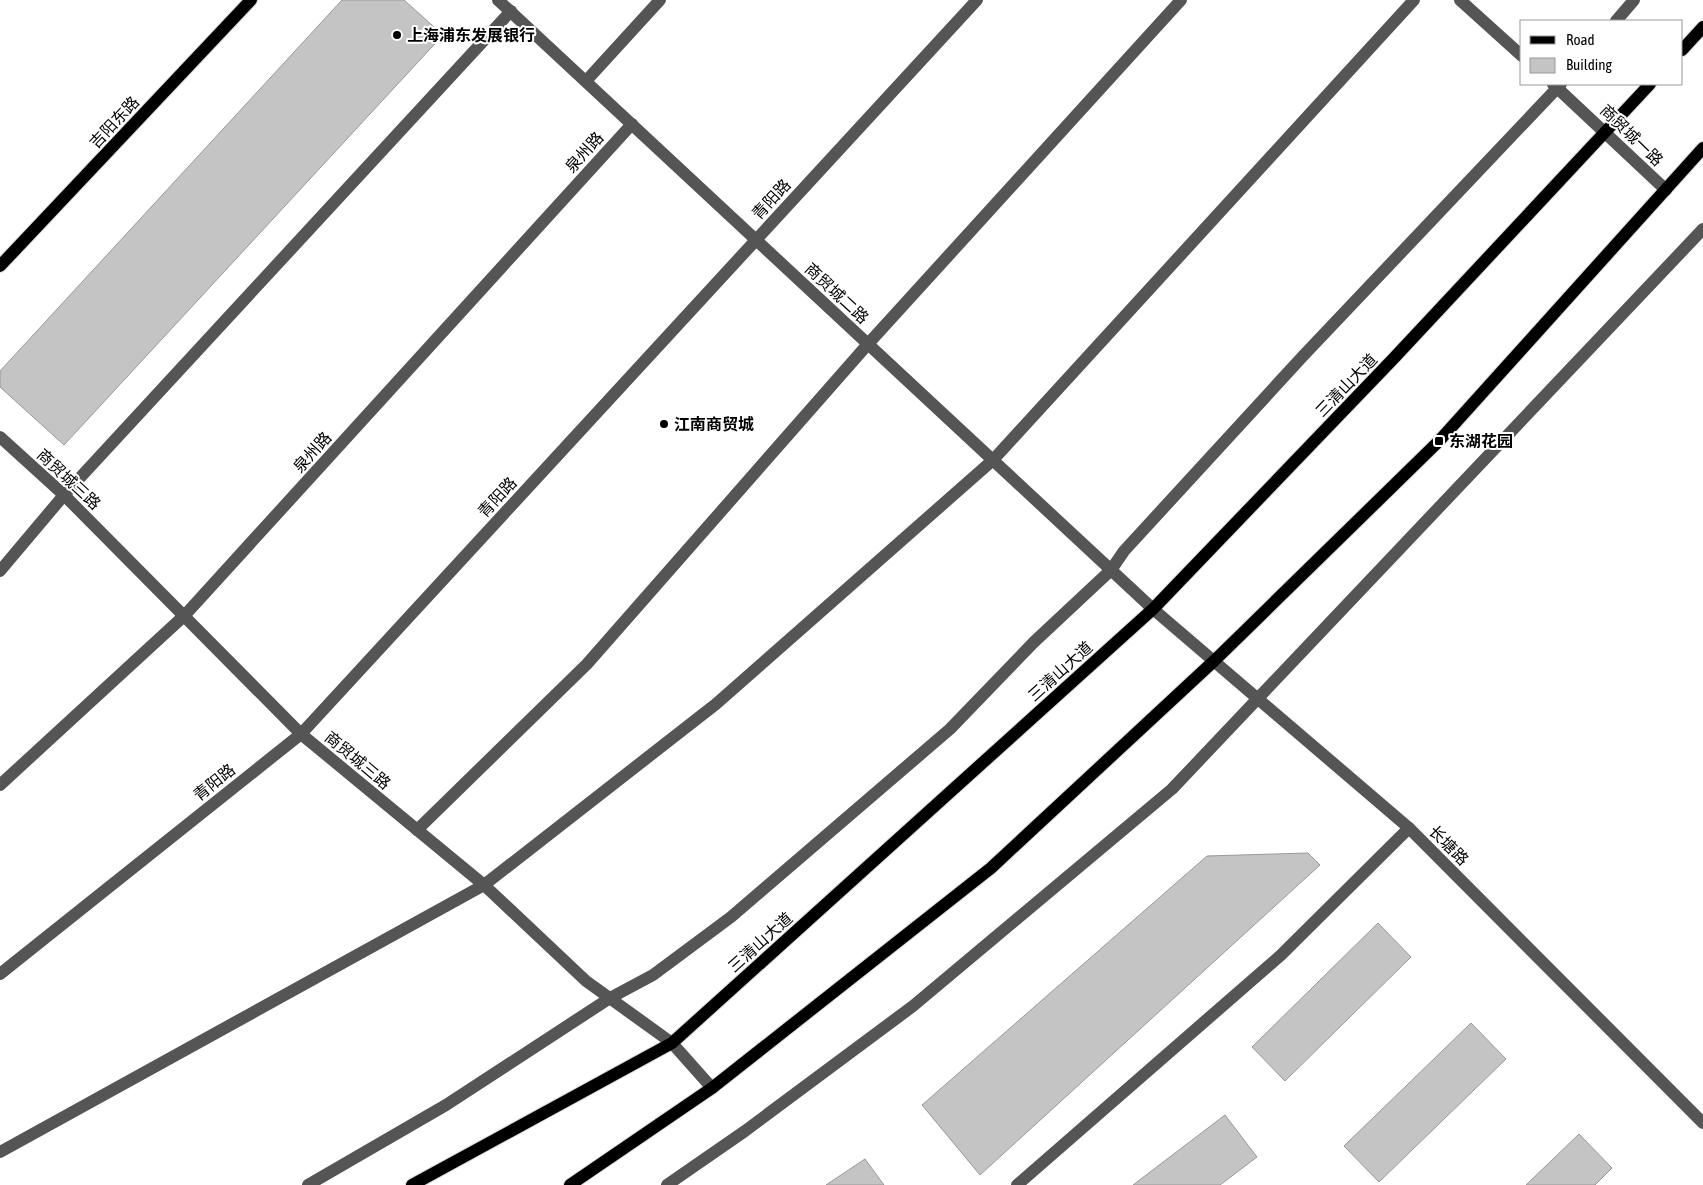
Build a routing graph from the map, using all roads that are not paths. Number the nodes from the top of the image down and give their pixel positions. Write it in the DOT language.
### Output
graph roads {
  1 [pos="251,0"];
  2 [pos="498,0"];
  3 [pos="660,0"];
  4 [pos="977,0"];
  5 [pos="1181,0"];
  6 [pos="1414,0"];
  7 [pos="1460,0"];
  8 [pos="1634,0"];
  9 [pos="510,11"];
  10 [pos="1617,20"];
  11 [pos="1703,27"];
  12 [pos="1683,49"];
  13 [pos="1520,54"];
  14 [pos="586,81"];
  15 [pos="1557,85"];
  16 [pos="1649,85"];
  17 [pos="632,124"];
  18 [pos="1606,131"];
  19 [pos="1703,148"];
  20 [pos="1666,190"];
  21 [pos="1703,229"];
  22 [pos="756,240"];
  23 [pos="0,266"];
  24 [pos="868,344"];
  25 [pos="0,437"];
  26 [pos="993,460"];
  27 [pos="64,495"];
  28 [pos="1111,570"];
  29 [pos="0,571"];
  30 [pos="1154,609"];
  31 [pos="184,615"];
  32 [pos="1215,660"];
  33 [pos="1259,698"];
  34 [pos="301,734"];
  35 [pos="0,785"];
  36 [pos="1409,828"];
  37 [pos="417,830"];
  38 [pos="484,885"];
  39 [pos="0,974"];
  40 [pos="610,998"];
  41 [pos="672,1043"];
  42 [pos="712,1088"];
  43 [pos="1703,1123"];
  44 [pos="0,1152"];
  45 [pos="308,1185"];
  46 [pos="412,1185"];
  47 [pos="570,1185"];
  48 [pos="667,1185"];
  49 [pos="1017,1185"];
  1 -- 23 [label="main road, 吉阳东路"];
  2 -- 9 [label="street, 商贸城二路"];
  3 -- 14 [label="street"];
  4 -- 22 [label="street, 青阳路"];
  5 -- 24 [label="street"];
  6 -- 26 [label="street"];
  7 -- 13 [label="street"];
  8 -- 10 [label="street"];
  9 -- 14 [label="street, 商贸城二路"];
  9 -- 27 [label="street"];
  11 -- 12 [label="main road"];
  14 -- 17 [label="street, 商贸城二路"];
  15 -- 18 [label="street, 商贸城一路"];
  15 -- 28 [label="street"];
  16 -- 18 [label="main road, 三清山大道"];
  17 -- 22 [label="street, 商贸城二路"];
  17 -- 31 [label="street, 泉州路"];
  18 -- 20 [label="street, 商贸城一路"];
  18 -- 30 [label="main road, 三清山大道"];
  19 -- 20 [label="main road"];
  20 -- 32 [label="main road"];
  21 -- 33 [label="street"];
  22 -- 24 [label="street, 商贸城二路"];
  22 -- 34 [label="street, 青阳路"];
  24 -- 26 [label="street, 商贸城二路"];
  24 -- 37 [label="street"];
  25 -- 27 [label="street, 商贸城三路"];
  26 -- 28 [label="street, 商贸城二路"];
  26 -- 38 [label="street"];
  27 -- 29 [label="street"];
  27 -- 31 [label="street, 商贸城三路"];
  28 -- 30 [label="street, 商贸城二路"];
  28 -- 40 [label="street"];
  30 -- 32 [label="street, 长塘路"];
  30 -- 41 [label="main road, 三清山大道"];
  31 -- 34 [label="street, 商贸城三路"];
  31 -- 35 [label="street, 泉州路"];
  32 -- 33 [label="street, 长塘路"];
  32 -- 42 [label="main road"];
  33 -- 36 [label="street, 长塘路"];
  33 -- 48 [label="street"];
  34 -- 37 [label="street, 商贸城三路"];
  34 -- 39 [label="street, 青阳路"];
  36 -- 43 [label="street, 长塘路"];
  36 -- 49 [label="street"];
  37 -- 38 [label="street, 商贸城三路"];
  38 -- 40 [label="street, 商贸城三路"];
  38 -- 44 [label="street"];
  40 -- 41 [label="street, 商贸城三路"];
  40 -- 45 [label="street"];
  41 -- 42 [label="street, 商贸城三路"];
  41 -- 46 [label="main road, 三清山大道"];
  42 -- 47 [label="main road"];
}
